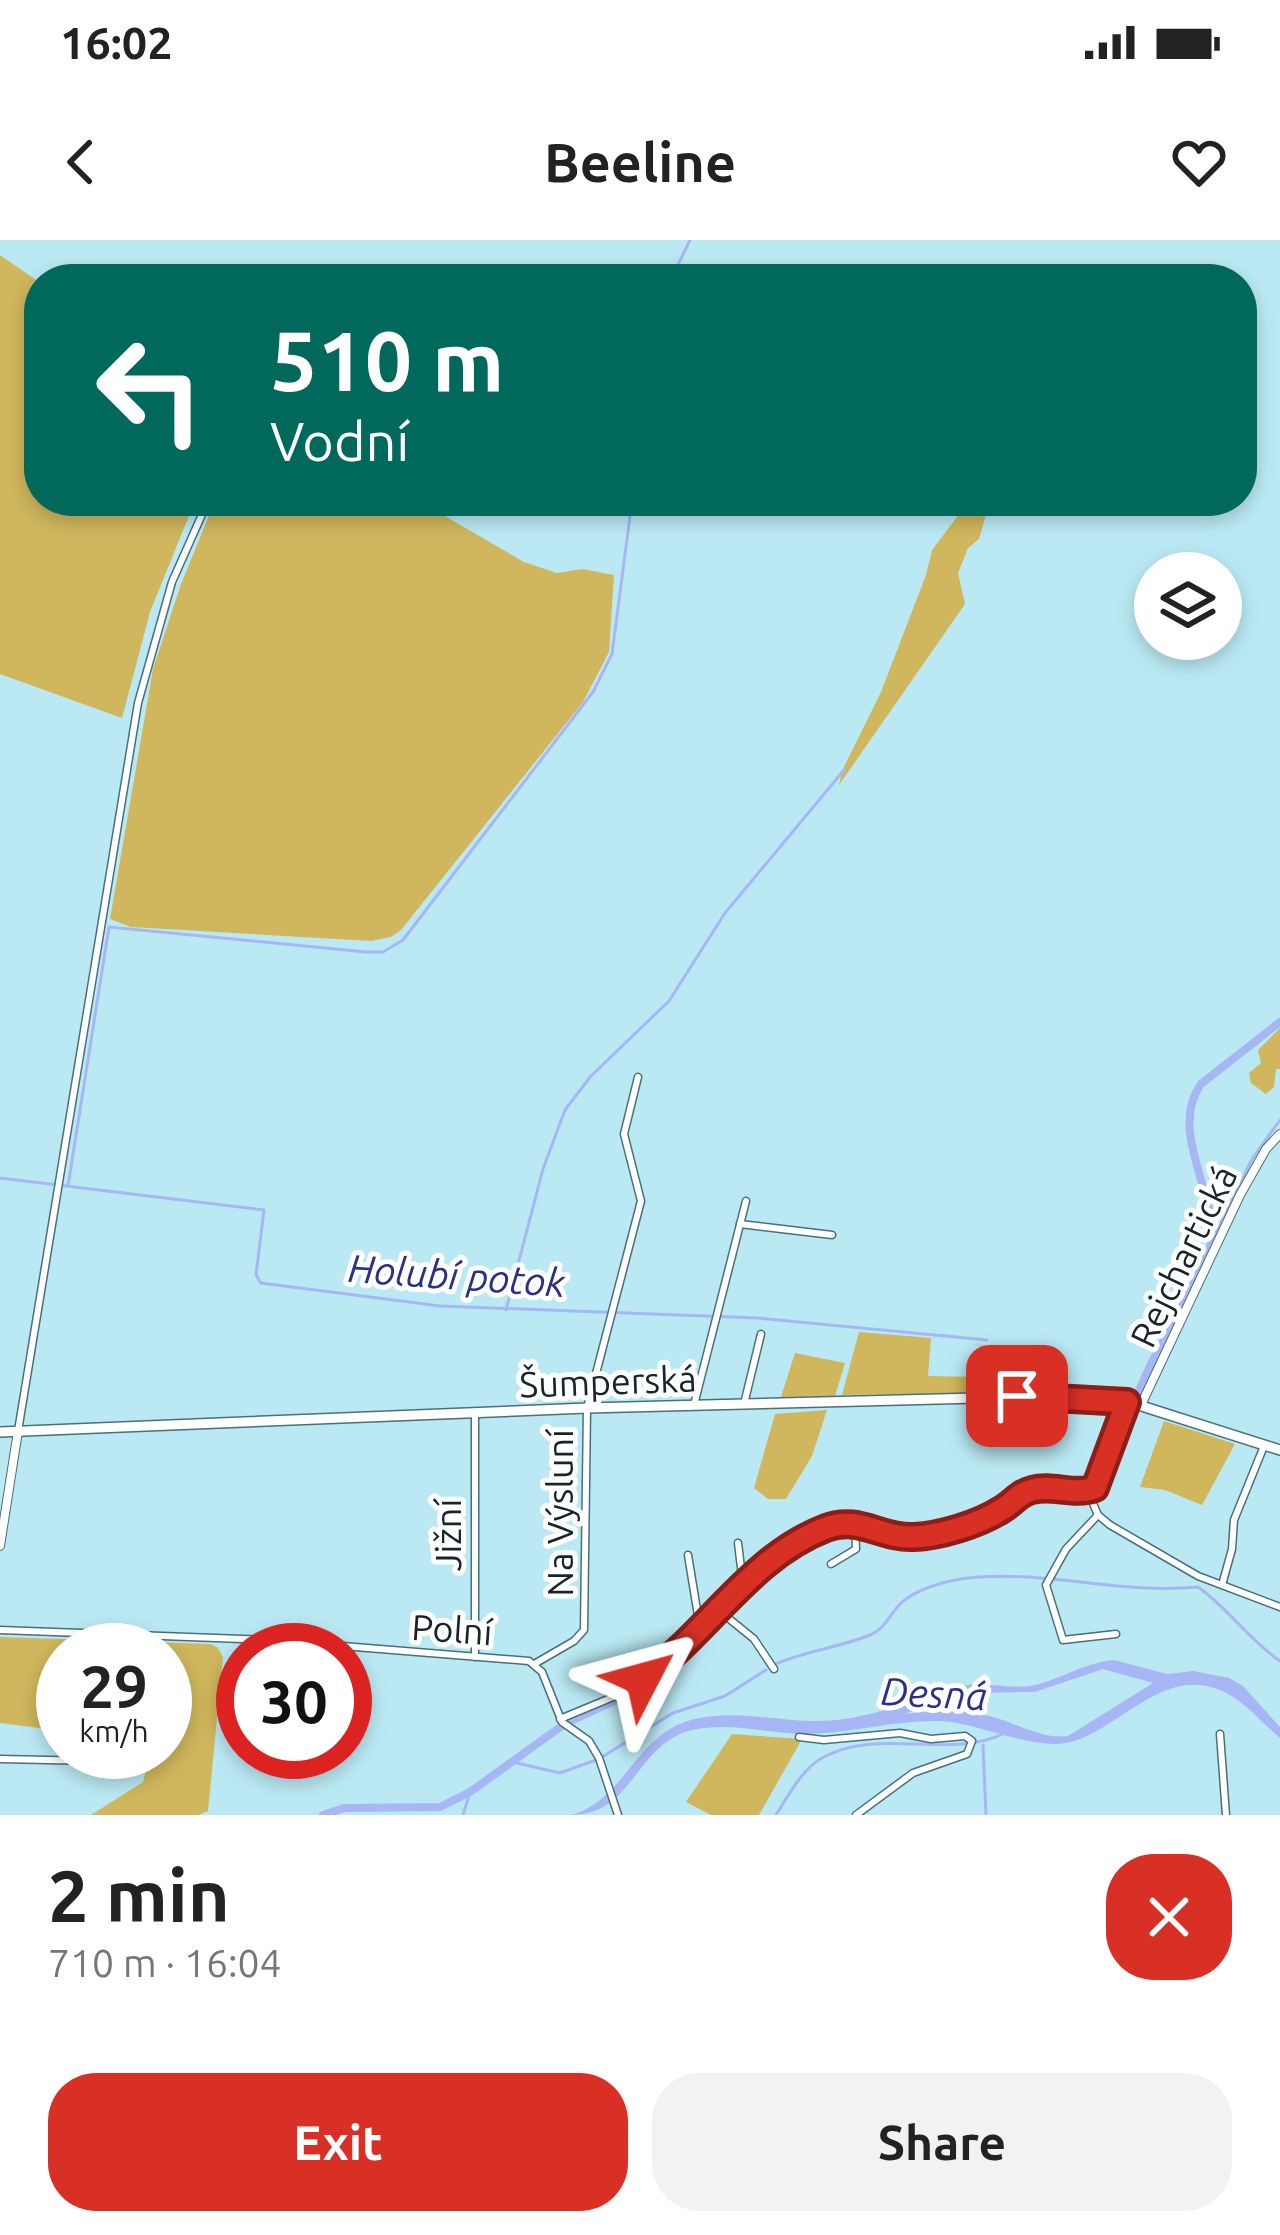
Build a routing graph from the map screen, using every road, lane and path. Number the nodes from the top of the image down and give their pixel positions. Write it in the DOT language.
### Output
graph roads {
  1 [pos="201,516"];
  2 [pos="638,1077"];
  3 [pos="1280,1134"];
  4 [pos="746,1201"];
  5 [pos="740,1224"];
  6 [pos="832,1235"];
  7 [pos="760,1334"];
  8 [pos="1134,1403"];
  9 [pos="743,1404"];
  10 [pos="694,1405"];
  11 [pos="587,1408"];
  12 [pos="475,1412"];
  13 [pos="18,1431"];
  14 [pos="0,1432"];
  15 [pos="1264,1445"];
  16 [pos="1280,1450"];
  17 [pos="1090,1495"];
  18 [pos="1098,1515"];
  19 [pos="855,1527"];
  20 [pos="738,1544"];
  21 [pos="0,1546"];
  22 [pos="688,1555"];
  23 [pos="831,1564"];
  24 [pos="743,1585"];
  25 [pos="1222,1586"];
  26 [pos="1280,1607"];
  27 [pos="720,1612"];
  28 [pos="700,1629"];
  29 [pos="0,1630"];
  30 [pos="1116,1634"];
  31 [pos="475,1657"];
  32 [pos="536,1664"];
  33 [pos="774,1669"];
  34 [pos="563,1723"];
  35 [pos="1220,1734"];
  36 [pos="799,1737"];
  37 [pos="0,1759"];
  38 [pos="36,1760"];
  39 [pos="618,1811"];
  40 [pos="856,1815"];
  41 [pos="1226,1815"];
  1 -- 13 [label="street"];
  2 -- 11 [label="street"];
  3 -- 8 [label="street, Rejchartická"];
  4 -- 5 [label="street"];
  5 -- 6 [label="street"];
  5 -- 10 [label="street"];
  7 -- 9 [label="street, Šumperská"];
  8 -- 9 [label="main road, Šumperská"];
  8 -- 15 [label="main road, Šumperská"];
  8 -- 17 [label="street"];
  9 -- 10 [label="main road, Šumperská"];
  10 -- 11 [label="main road, Šumperská"];
  11 -- 12 [label="main road, Šumperská"];
  11 -- 32 [label="street, Na Výsluní"];
  12 -- 13 [label="main road, Šumperská"];
  12 -- 31 [label="street, Jižní"];
  13 -- 14 [label="main road, Šumperská"];
  13 -- 21 [label="street"];
  15 -- 16 [label="main road, Šumperská"];
  15 -- 25 [label="street"];
  17 -- 18 [label="street"];
  17 -- 19 [label="street"];
  18 -- 25 [label="street"];
  18 -- 30 [label="street"];
  19 -- 23 [label="street"];
  19 -- 24 [label="street"];
  20 -- 24 [label="street"];
  22 -- 28 [label="street"];
  24 -- 27 [label="street"];
  25 -- 26 [label="street"];
  27 -- 28 [label="street"];
  27 -- 33 [label="street"];
  28 -- 34 [label="street"];
  29 -- 31 [label="street, Polní"];
  31 -- 32 [label="street, Polní"];
  32 -- 34 [label="street, Polní"];
  34 -- 39 [label="street, Polní"];
  35 -- 41 [label="street"];
  36 -- 40 [label="street"];
  37 -- 38 [label="street"];
}
